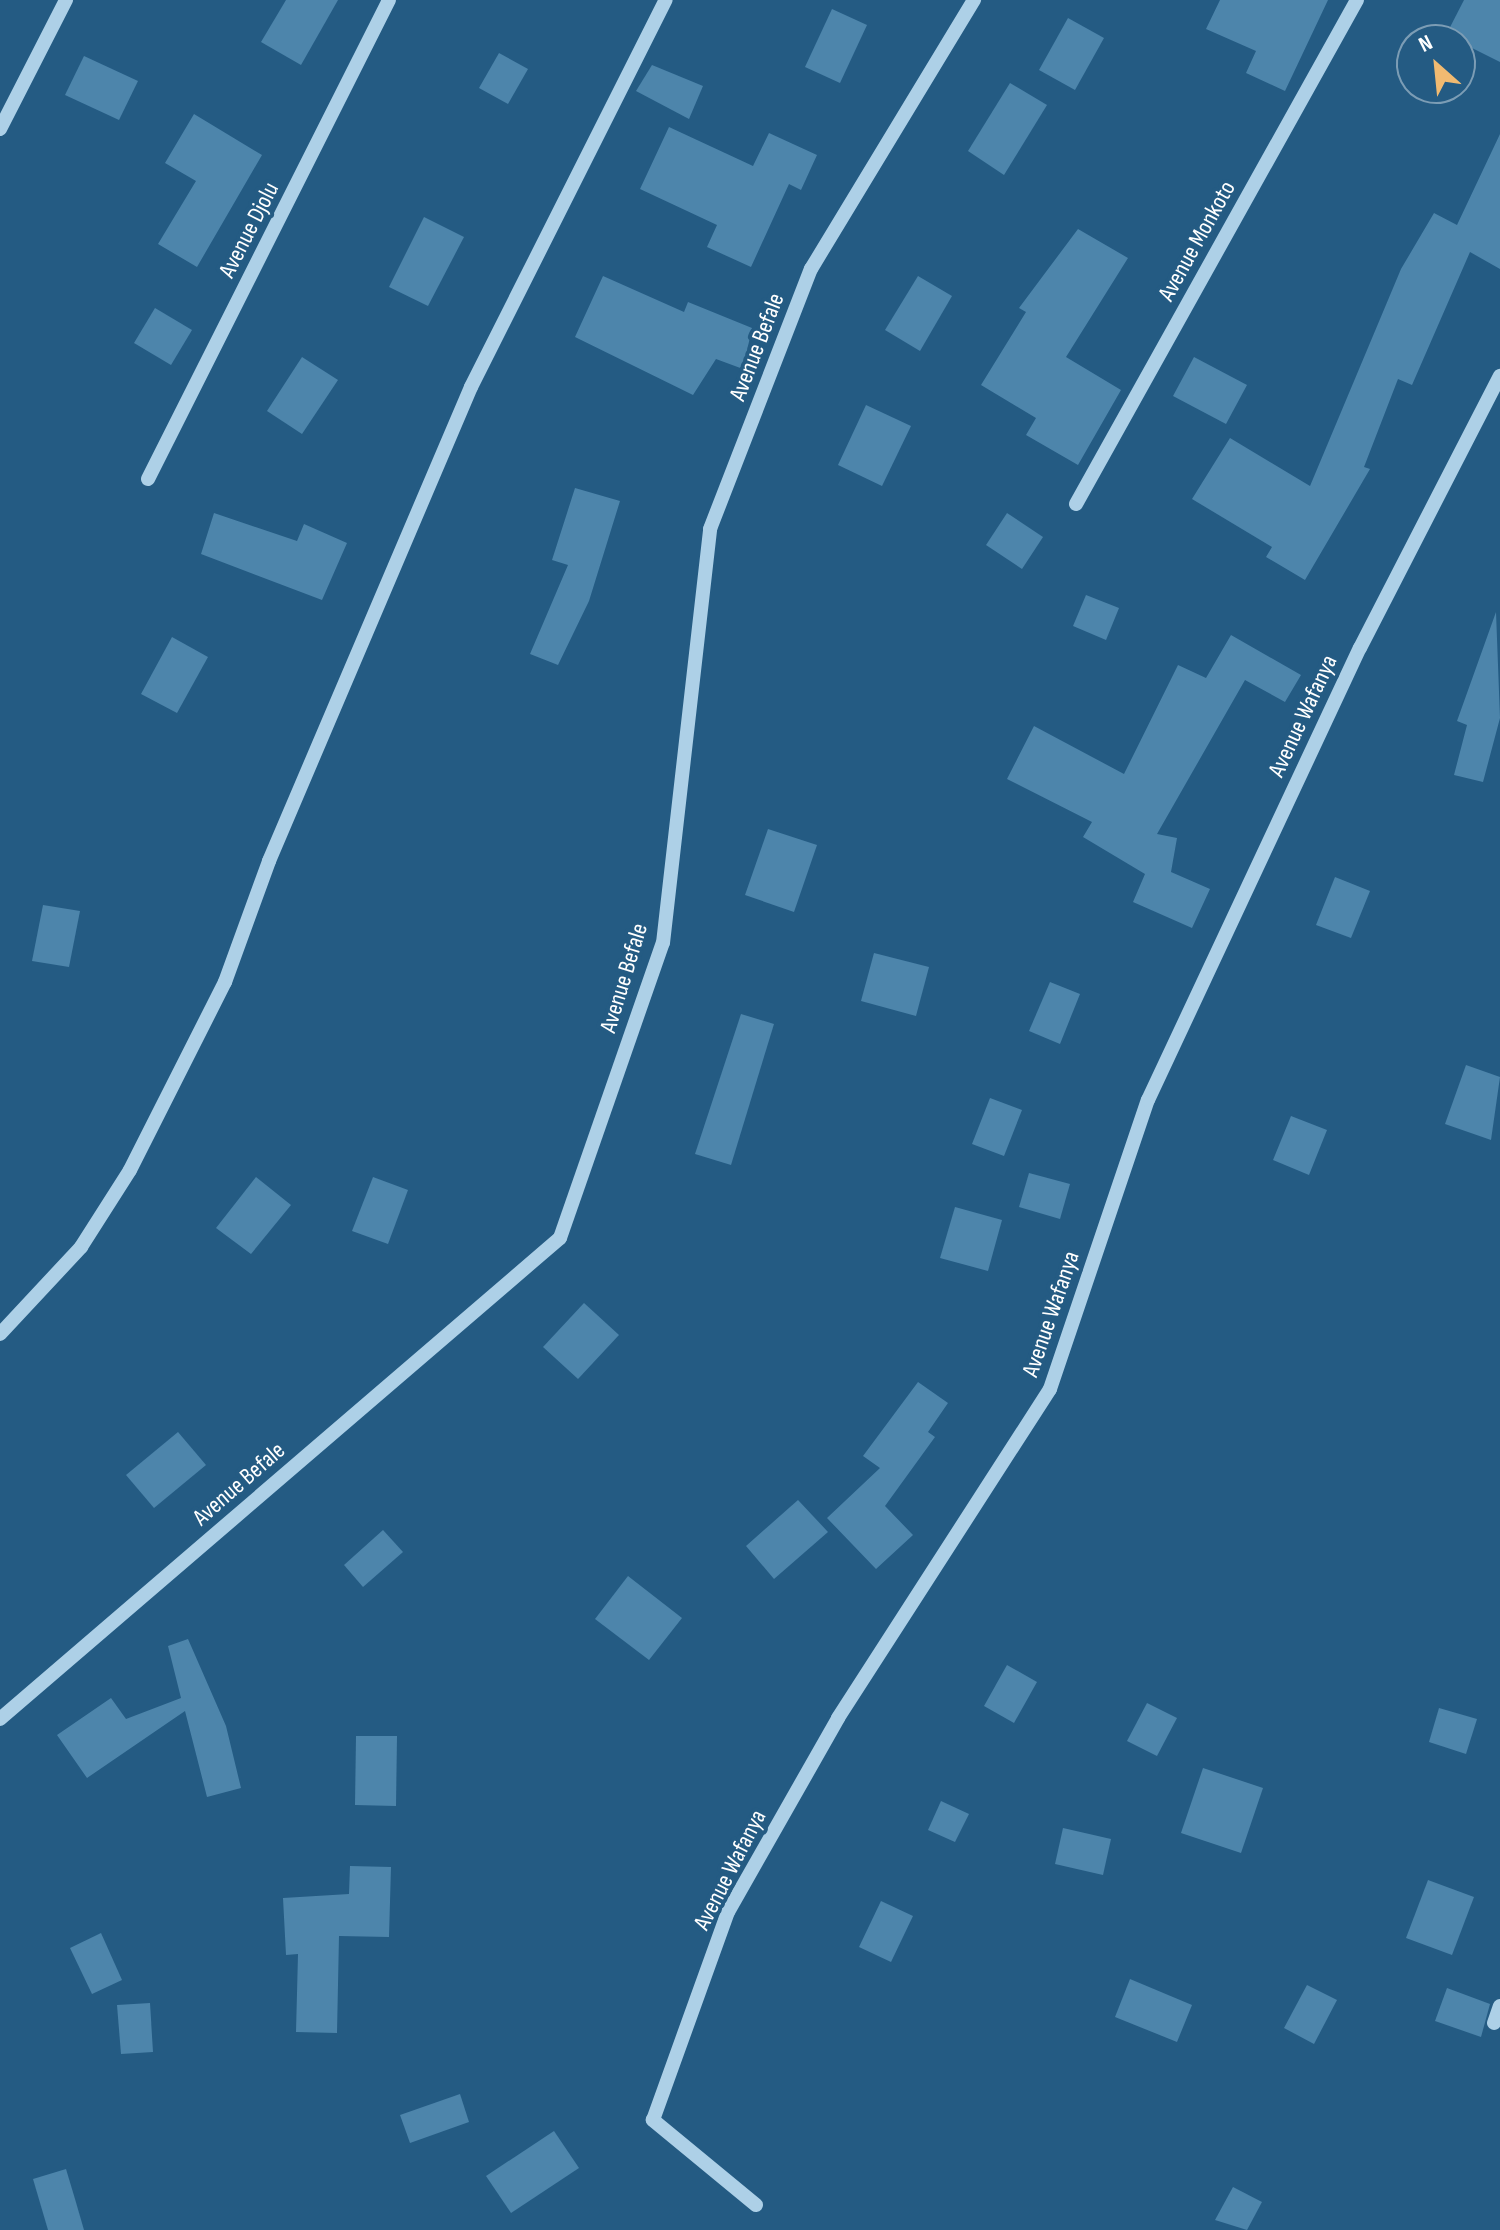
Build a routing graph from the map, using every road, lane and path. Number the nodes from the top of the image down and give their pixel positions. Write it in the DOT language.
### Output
graph roads {
  1 [pos="66,0"];
  2 [pos="389,0"];
  3 [pos="666,0"];
  4 [pos="974,0"];
  5 [pos="1357,0"];
  6 [pos="0,129"];
  7 [pos="1500,376"];
  8 [pos="148,479"];
  9 [pos="1076,504"];
  10 [pos="0,1334"];
  11 [pos="0,1719"];
  12 [pos="1500,2006"];
  13 [pos="1494,2023"];
  14 [pos="756,2205"];
  1 -- 6 [label="street"];
  2 -- 8 [label="street, Avenue Djolu"];
  3 -- 10 [label="street"];
  4 -- 11 [label="street, Avenue Befale"];
  5 -- 9 [label="street, Avenue Monkoto"];
  7 -- 14 [label="street, Avenue Wafanya"];
  12 -- 13 [label="street"];
}
